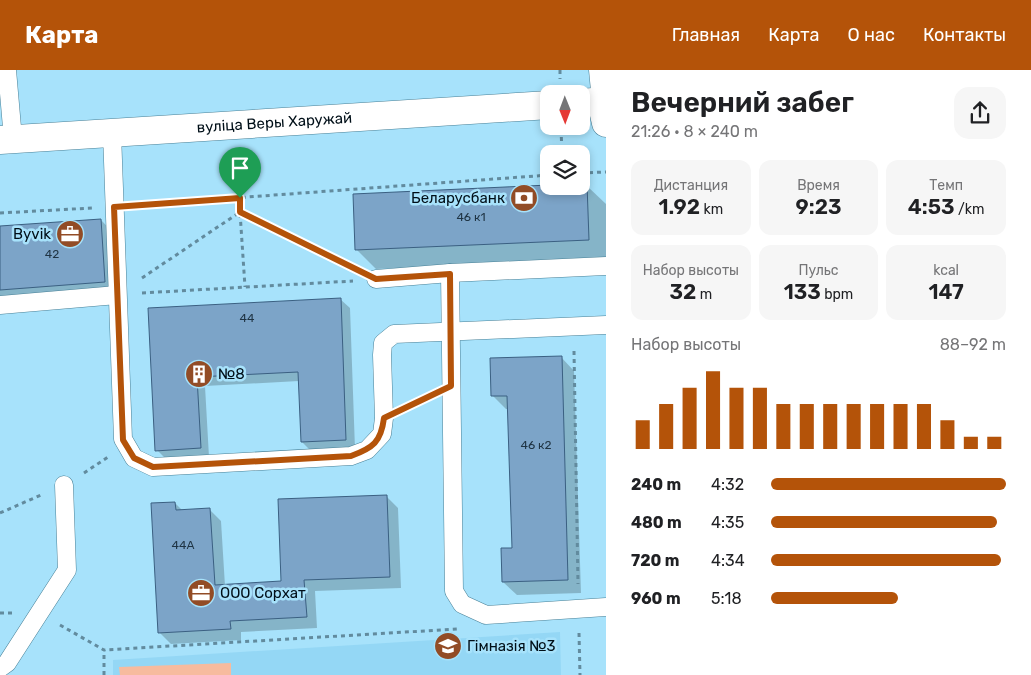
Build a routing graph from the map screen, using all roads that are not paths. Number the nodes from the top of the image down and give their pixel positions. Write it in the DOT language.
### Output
graph roads {
  1 [pos="7,70"];
  2 [pos="598,70"];
  3 [pos="540,106"];
  4 [pos="599,107"];
  5 [pos="112,133"];
  6 [pos="6,139"];
  7 [pos="606,266"];
  8 [pos="450,274"];
  9 [pos="376,279"];
  10 [pos="117,295"];
  11 [pos="0,305"];
  12 [pos="606,325"];
  13 [pos="449,332"];
  14 [pos="64,485"];
  15 [pos="606,606"];
  16 [pos="0,668"];
  1 -- 6 [label="lane"];
  2 -- 4 [label="lane"];
  3 -- 5 [label="main road, вуліца Веры Харужай"];
  5 -- 6 [label="main road, вуліца Веры Харужай"];
  5 -- 10 [label="lane"];
  7 -- 8 [label="lane"];
  8 -- 9 [label="lane"];
  8 -- 13 [label="lane"];
  10 -- 11 [label="lane"];
  10 -- 13 [label="lane"];
  12 -- 13 [label="lane"];
  13 -- 15 [label="lane"];
  14 -- 16 [label="lane"];
}
